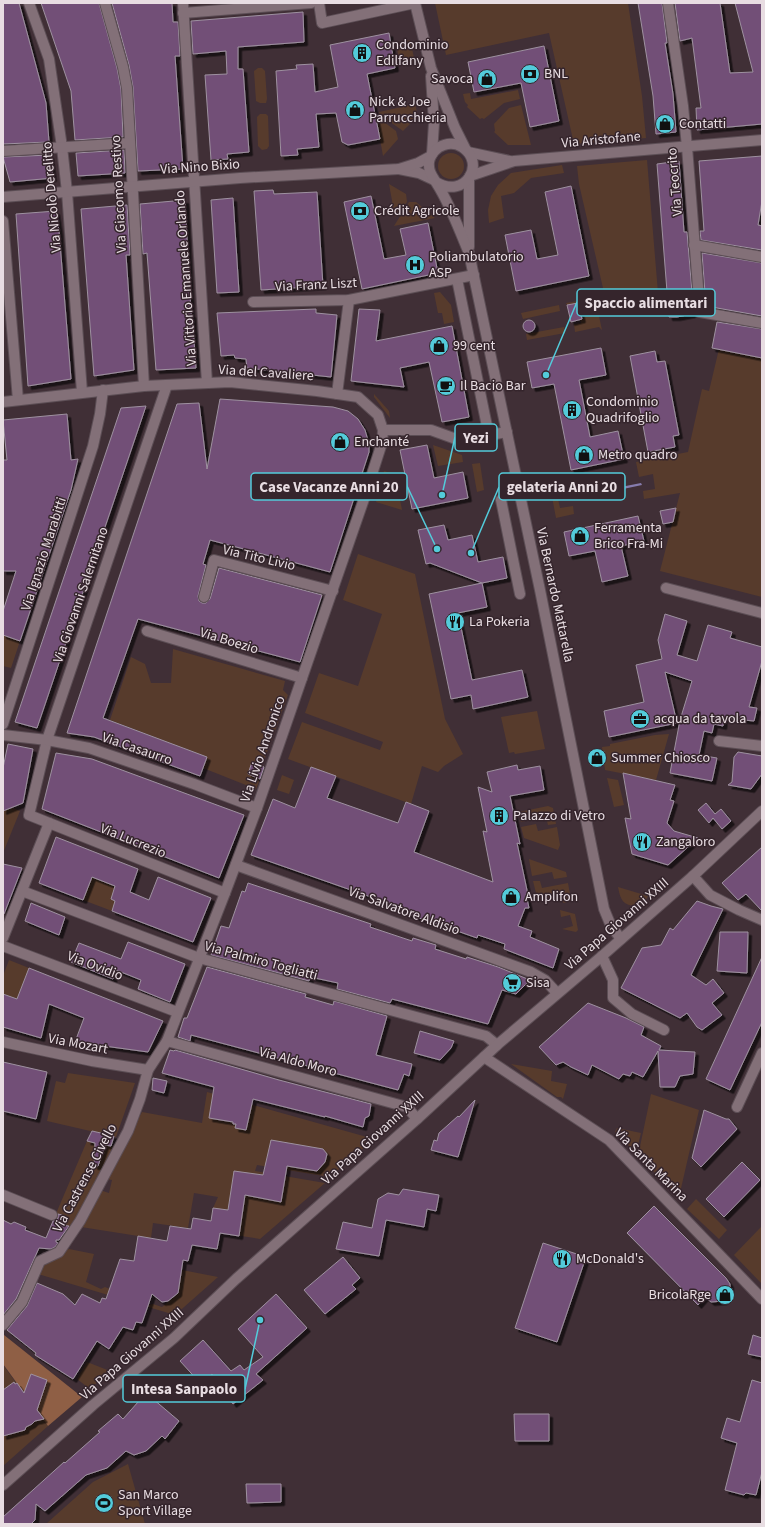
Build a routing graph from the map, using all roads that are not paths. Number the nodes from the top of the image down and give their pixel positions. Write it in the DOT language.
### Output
graph roads {
  1 [pos="29,3"];
  2 [pos="105,3"];
  3 [pos="311,3"];
  4 [pos="319,3"];
  5 [pos="415,3"];
  6 [pos="668,3"];
  7 [pos="183,8"];
  8 [pos="431,68"];
  9 [pos="762,140"];
  10 [pos="130,143"];
  11 [pos="62,147"];
  12 [pos="687,147"];
  13 [pos="3,151"];
  14 [pos="467,151"];
  15 [pos="432,155"];
  16 [pos="514,161"];
  17 [pos="399,168"];
  18 [pos="470,177"];
  19 [pos="435,181"];
  20 [pos="194,182"];
  21 [pos="132,187"];
  22 [pos="67,192"];
  23 [pos="3,197"];
  24 [pos="3,221"];
  25 [pos="694,246"];
  26 [pos="469,253"];
  27 [pos="762,257"];
  28 [pos="474,275"];
  29 [pos="457,279"];
  30 [pos="349,300"];
  31 [pos="253,302"];
  32 [pos="762,323"];
  33 [pos="207,383"];
  34 [pos="167,385"];
  35 [pos="144,386"];
  36 [pos="103,390"];
  37 [pos="82,392"];
  38 [pos="337,394"];
  39 [pos="18,400"];
  40 [pos="3,402"];
  41 [pos="383,430"];
  42 [pos="507,432"];
  43 [pos="489,436"];
  44 [pos="501,500"];
  45 [pos="666,588"];
  46 [pos="333,591"];
  47 [pos="520,594"];
  48 [pos="204,597"];
  49 [pos="762,613"];
  50 [pos="147,631"];
  51 [pos="302,678"];
  52 [pos="3,724"];
  53 [pos="3,735"];
  54 [pos="47,740"];
  55 [pos="719,741"];
  56 [pos="762,746"];
  57 [pos="257,808"];
  58 [pos="762,811"];
  59 [pos="29,815"];
  60 [pos="49,823"];
  61 [pos="236,865"];
  62 [pos="693,876"];
  63 [pos="22,891"];
  64 [pos="226,893"];
  65 [pos="762,920"];
  66 [pos="3,938"];
  67 [pos="620,939"];
  68 [pos="3,946"];
  69 [pos="602,956"];
  70 [pos="198,958"];
  71 [pos="557,993"];
  72 [pos="177,1012"];
  73 [pos="664,1030"];
  74 [pos="167,1041"];
  75 [pos="3,1042"];
  76 [pos="496,1045"];
  77 [pos="762,1053"];
  78 [pos="484,1057"];
  79 [pos="148,1070"];
  80 [pos="737,1107"];
  81 [pos="417,1119"];
  82 [pos="3,1195"];
  83 [pos="52,1215"];
  84 [pos="762,1299"];
  85 [pos="3,1325"];
  86 [pos="3,1485"];
  1 -- 11 [label="street, Via Nicolò Derelitto"];
  2 -- 10 [label="street, Via Giacomo Restivo"];
  3 -- 7 [label="street"];
  4 -- 5 [label="street"];
  5 -- 8 [label="street"];
  6 -- 12 [label="street, Via Teocrito"];
  7 -- 20 [label="street, Via Vittorio Emanuele Orlando"];
  8 -- 14 [label="street"];
  8 -- 15 [label="street"];
  9 -- 12 [label="street, Via Aristofane"];
  10 -- 11 [label="street"];
  10 -- 21 [label="street, Via Giacomo Restivo"];
  11 -- 13 [label="street"];
  11 -- 22 [label="street, Via Nicolò Derelitto"];
  12 -- 16 [label="street, Via Aristofane"];
  12 -- 25 [label="street, Via Teocrito"];
  14 -- 15 [label="street"];
  14 -- 16 [label="street"];
  14 -- 18 [label="street"];
  15 -- 17 [label="street"];
  15 -- 19 [label="street"];
  16 -- 18 [label="street"];
  17 -- 19 [label="street"];
  17 -- 20 [label="street, Via Nino Bixio"];
  18 -- 19 [label="street"];
  18 -- 26 [label="street"];
  19 -- 26 [label="street"];
  20 -- 21 [label="street, Via Nino Bixio"];
  20 -- 33 [label="street, Via Vittorio Emanuele Orlando"];
  21 -- 22 [label="street, Via Nino Bixio"];
  21 -- 35 [label="street, Via Giacomo Restivo"];
  22 -- 23 [label="street, Via Nino Bixio"];
  22 -- 37 [label="street, Via Nicolò Derelitto"];
  24 -- 39 [label="street"];
  25 -- 27 [label="street"];
  25 -- 32 [label="street, Via Teocrito"];
  26 -- 28 [label="street, Via Bernardo Mattarella"];
  28 -- 29 [label="street, Via Franz Liszt"];
  28 -- 42 [label="street, Via Bernardo Mattarella"];
  29 -- 30 [label="street, Via Franz Liszt"];
  29 -- 43 [label="street"];
  30 -- 31 [label="street, Via Franz Liszt"];
  30 -- 38 [label="street"];
  33 -- 34 [label="street, Via del Cavaliere"];
  33 -- 38 [label="street, Via del Cavaliere"];
  34 -- 35 [label="street, Via del Cavaliere"];
  34 -- 54 [label="street, Via Giovanni Salernitano"];
  35 -- 36 [label="street, Via del Cavaliere"];
  36 -- 37 [label="street, Via del Cavaliere"];
  36 -- 52 [label="street, Via Ignazio Marabitti"];
  37 -- 39 [label="street, Via del Cavaliere"];
  38 -- 41 [label="street, Via del Cavaliere"];
  39 -- 40 [label="street, Via del Cavaliere"];
  41 -- 43 [label="street"];
  41 -- 46 [label="street, Via Livio Andronico"];
  42 -- 43 [label="street"];
  42 -- 67 [label="street, Via Bernardo Mattarella"];
  44 -- 47 [label="street"];
  45 -- 49 [label="street"];
  46 -- 48 [label="street, Via Tito Livio"];
  46 -- 51 [label="street, Via Livio Andronico"];
  50 -- 51 [label="street, Via Boezio"];
  51 -- 57 [label="street, Via Livio Andronico"];
  53 -- 54 [label="street, Via Casaurro"];
  54 -- 57 [label="street, Via Casaurro"];
  54 -- 59 [label="street, Via Giovanni Salernitano"];
  55 -- 56 [label="street"];
  57 -- 61 [label="street, Via Livio Andronico"];
  58 -- 62 [label="street, Via Papa Giovanni XXIII"];
  59 -- 60 [label="street, Via Lucrezio"];
  60 -- 63 [label="street"];
  60 -- 64 [label="street, Via Lucrezio"];
  61 -- 64 [label="street, Via Livio Andronico"];
  61 -- 71 [label="street, Via Salvatore Aldisio"];
  62 -- 65 [label="street"];
  62 -- 67 [label="street, Via Papa Giovanni XXIII"];
  63 -- 66 [label="street"];
  63 -- 70 [label="street, Via Palmiro Togliatti"];
  64 -- 70 [label="street, Via Livio Andronico"];
  67 -- 69 [label="street, Via Papa Giovanni XXIII"];
  68 -- 72 [label="street, Via Ovidio"];
  69 -- 71 [label="street, Via Papa Giovanni XXIII"];
  69 -- 73 [label="street"];
  70 -- 72 [label="street, Via Livio Andronico"];
  70 -- 76 [label="street, Via Palmiro Togliatti"];
  71 -- 76 [label="street, Via Papa Giovanni XXIII"];
  72 -- 74 [label="street, Via Livio Andronico"];
  74 -- 79 [label="street, Via Livio Andronico"];
  74 -- 81 [label="street, Via Aldo Moro"];
  75 -- 79 [label="street, Via Mozart"];
  76 -- 78 [label="street, Via Papa Giovanni XXIII"];
  77 -- 80 [label="street"];
  78 -- 81 [label="street, Via Papa Giovanni XXIII"];
  78 -- 84 [label="street, Via Santa Marina"];
  79 -- 85 [label="street, Via Castrense Civello"];
  81 -- 86 [label="street, Via Papa Giovanni XXIII"];
  82 -- 83 [label="street"];
}
